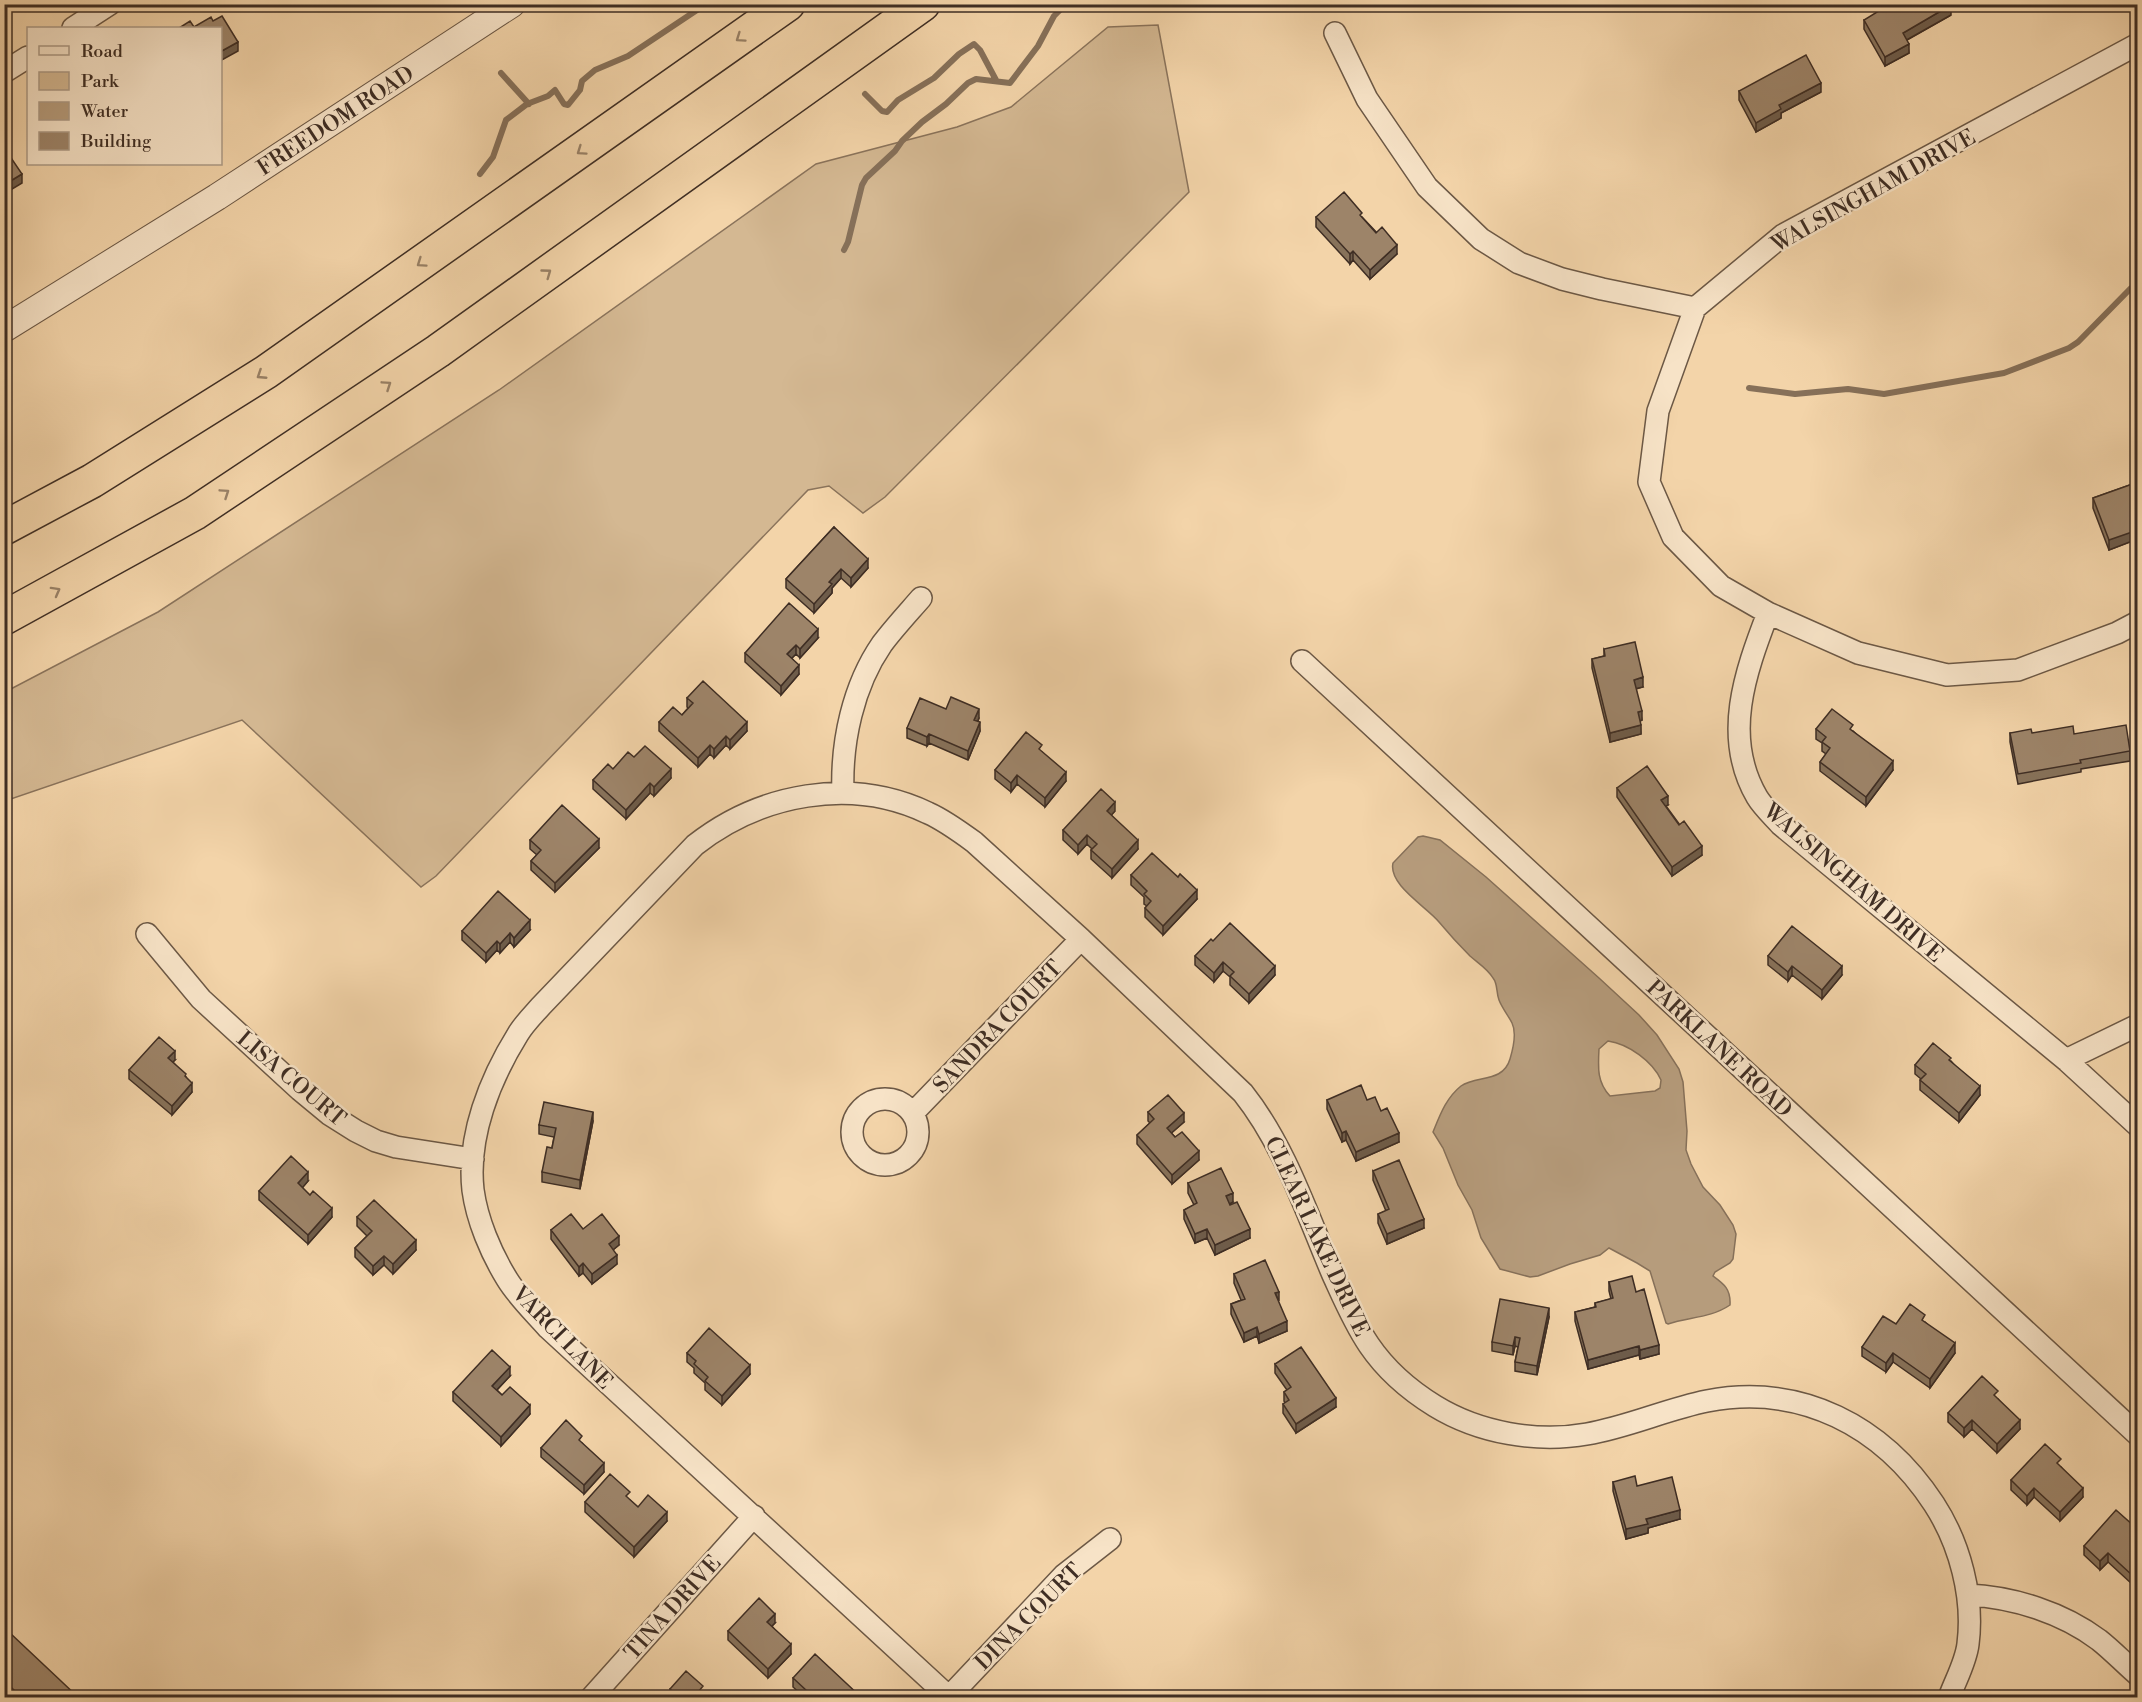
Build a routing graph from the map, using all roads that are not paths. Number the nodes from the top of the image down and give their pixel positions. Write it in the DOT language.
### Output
graph roads {
  1 [pos="110,4"];
  2 [pos="512,4"];
  3 [pos="788,4"];
  4 [pos="923,4"];
  5 [pos="75,27"];
  6 [pos="1335,33"];
  7 [pos="2138,44"];
  8 [pos="27,58"];
  9 [pos="4,72"];
  10 [pos="1695,308"];
  11 [pos="4,329"];
  12 [pos="4,528"];
  13 [pos="921,598"];
  14 [pos="1768,613"];
  15 [pos="4,618"];
  16 [pos="2138,622"];
  17 [pos="1302,661"];
  18 [pos="853,794"];
  19 [pos="147,934"];
  20 [pos="1081,939"];
  21 [pos="2138,1025"];
  22 [pos="2066,1060"];
  23 [pos="913,1113"];
  24 [pos="2138,1126"];
  25 [pos="473,1159"];
  26 [pos="2138,1435"];
  27 [pos="754,1516"];
  28 [pos="1110,1539"];
  29 [pos="1968,1595"];
  30 [pos="2138,1675"];
  31 [pos="949,1697"];
  32 [pos="591,1698"];
  33 [pos="1949,1698"];
  1 -- 5 [label="street"];
  2 -- 11 [label="street, FREEDOM ROAD"];
  3 -- 12 [label="highway, one-way"];
  15 -- 4 [label="highway, one-way"];
  6 -- 10 [label="street"];
  7 -- 10 [label="street, WALSINGHAM DRIVE"];
  8 -- 9 [label="street"];
  10 -- 14 [label="street"];
  13 -- 18 [label="street"];
  14 -- 16 [label="street"];
  14 -- 22 [label="street, WALSINGHAM DRIVE"];
  17 -- 26 [label="street, PARKLANE ROAD"];
  18 -- 20 [label="street, CLEAR LAKE DRIVE"];
  18 -- 25 [label="street, VARCI LANE"];
  19 -- 25 [label="street, LISA COURT"];
  20 -- 23 [label="street, SANDRA COURT"];
  20 -- 29 [label="street, CLEAR LAKE DRIVE"];
  21 -- 22 [label="street"];
  22 -- 24 [label="street, WALSINGHAM DRIVE"];
  25 -- 27 [label="street, VARCI LANE"];
  27 -- 31 [label="street, VARCI LANE"];
  27 -- 32 [label="street, TINA DRIVE"];
  28 -- 31 [label="street, DINA COURT"];
  29 -- 30 [label="street"];
  29 -- 33 [label="street, CLEAR LAKE DRIVE"];
}
